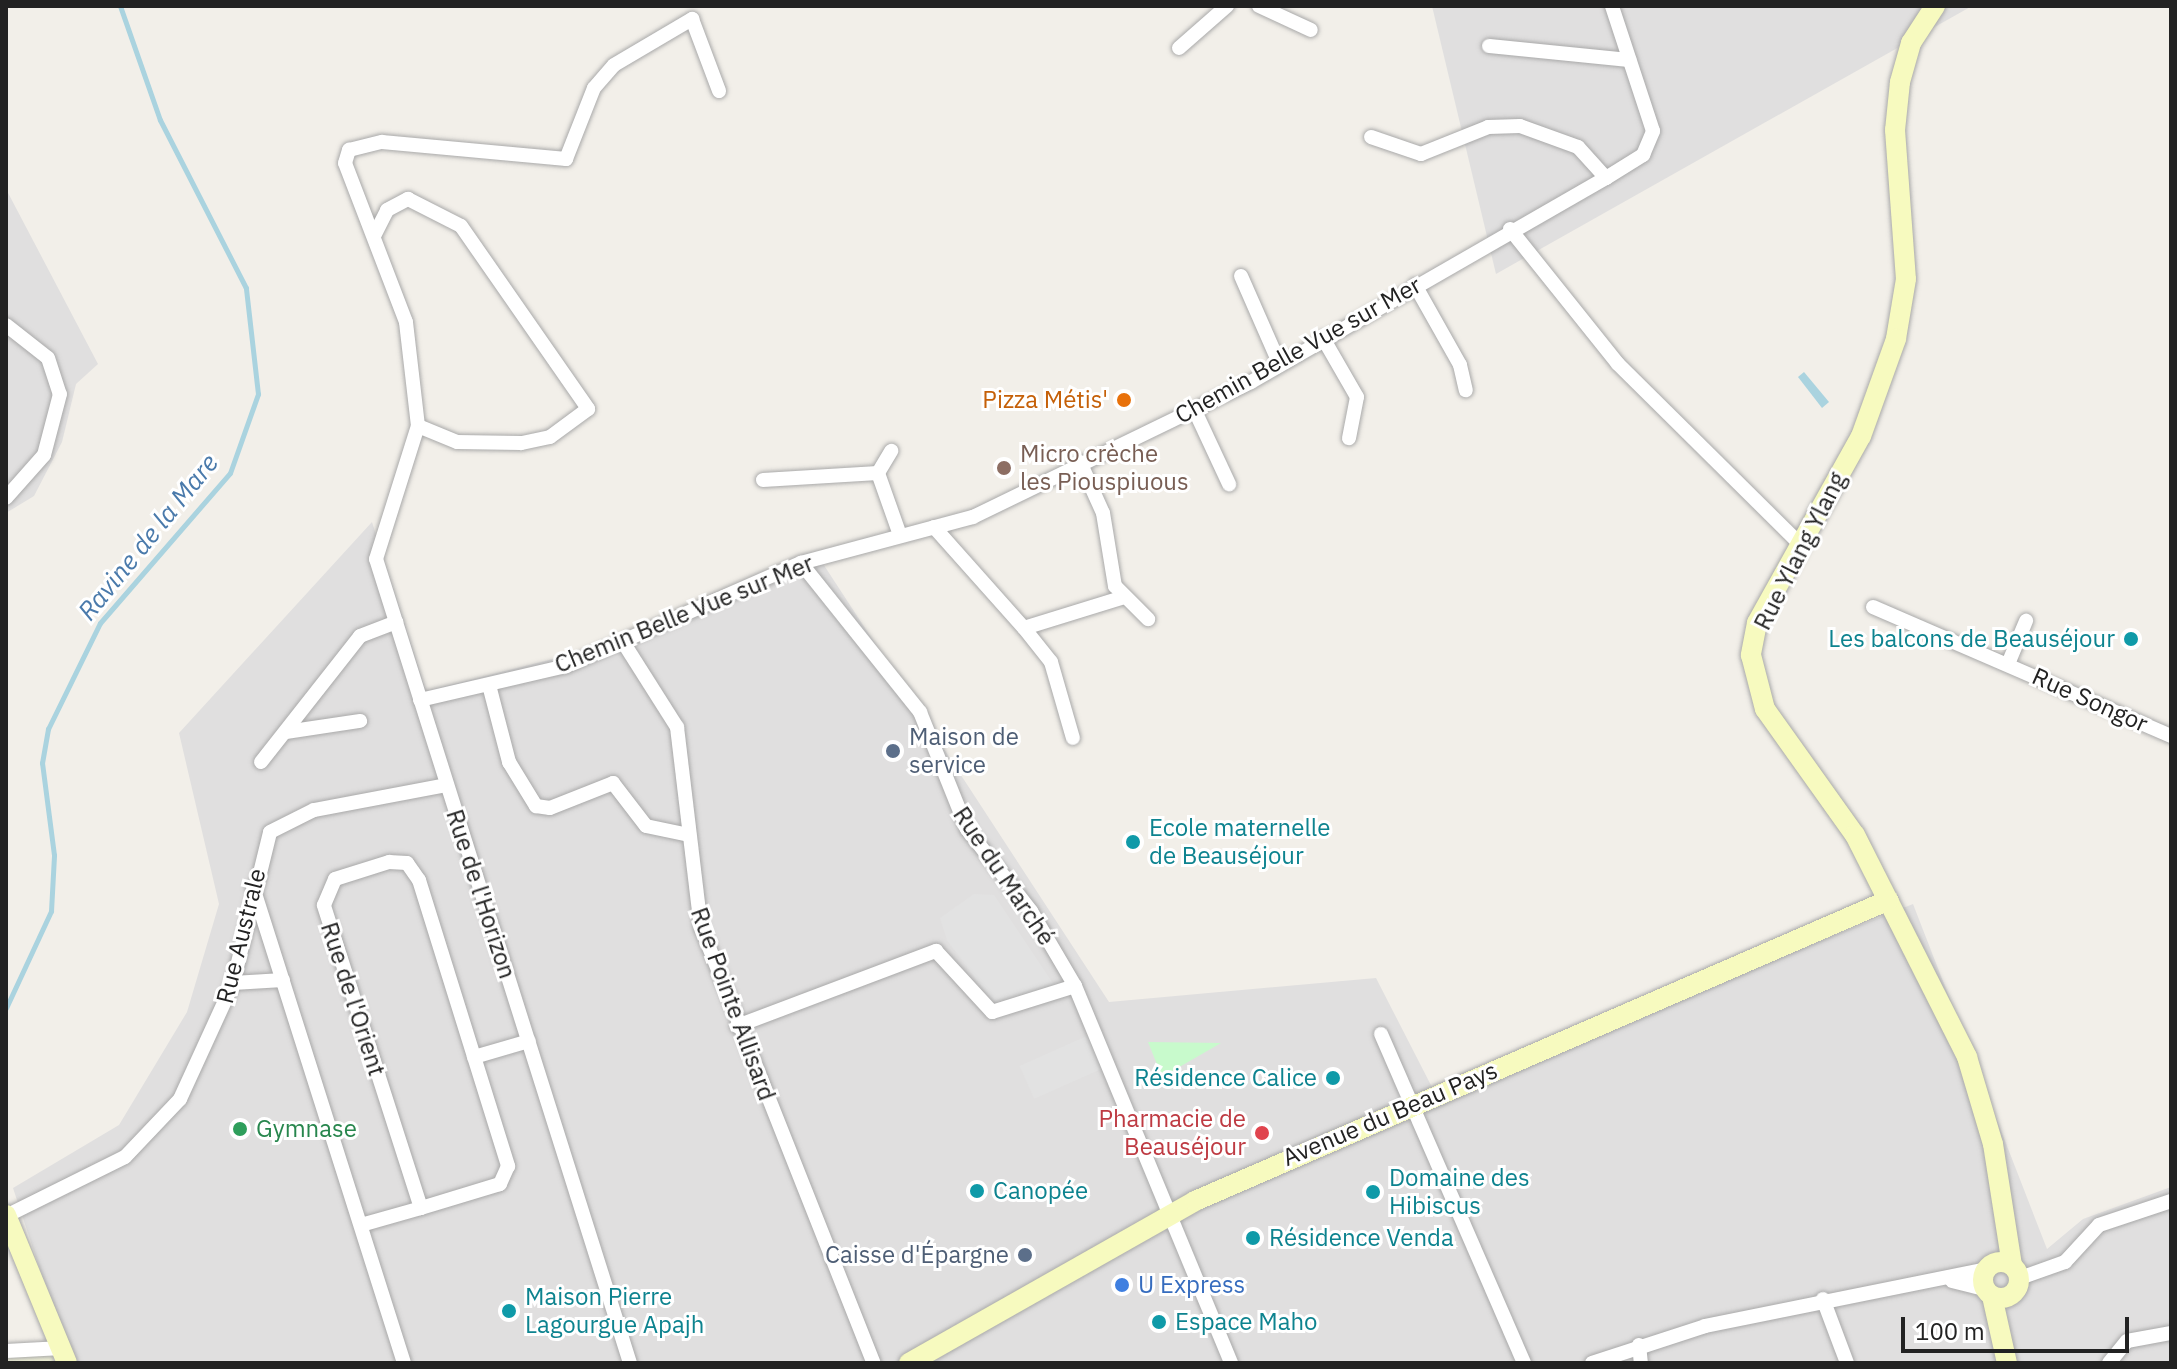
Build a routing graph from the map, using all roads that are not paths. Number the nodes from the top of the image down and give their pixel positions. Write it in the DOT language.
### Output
graph roads {
  1 [pos="1227,6"];
  2 [pos="1259,6"];
  3 [pos="1612,6"];
  4 [pos="1935,6"];
  5 [pos="1311,30"];
  6 [pos="1489,46"];
  7 [pos="1179,48"];
  8 [pos="1629,60"];
  9 [pos="719,91"];
  10 [pos="1371,137"];
  11 [pos="1606,178"];
  12 [pos="1510,229"];
  13 [pos="374,236"];
  14 [pos="1241,276"];
  15 [pos="1415,285"];
  16 [pos="6,325"];
  17 [pos="1323,338"];
  18 [pos="1280,365"];
  19 [pos="1466,390"];
  20 [pos="1195,411"];
  21 [pos="418,426"];
  22 [pos="1349,438"];
  23 [pos="891,451"];
  24 [pos="1080,462"];
  25 [pos="878,473"];
  26 [pos="763,480"];
  27 [pos="1229,484"];
  28 [pos="6,498"];
  29 [pos="934,527"];
  30 [pos="900,535"];
  31 [pos="1800,544"];
  32 [pos="801,563"];
  33 [pos="1124,597"];
  34 [pos="1873,607"];
  35 [pos="1148,619"];
  36 [pos="2026,621"];
  37 [pos="396,622"];
  38 [pos="1024,628"];
  39 [pos="623,642"];
  40 [pos="2008,664"];
  41 [pos="489,685"];
  42 [pos="420,700"];
  43 [pos="360,721"];
  44 [pos="286,732"];
  45 [pos="2171,736"];
  46 [pos="1073,738"];
  47 [pos="261,762"];
  48 [pos="446,785"];
  49 [pos="689,835"];
  50 [pos="252,887"];
  51 [pos="1889,900"];
  52 [pos="283,980"];
  53 [pos="233,983"];
  54 [pos="1075,986"];
  55 [pos="737,1026"];
  56 [pos="1381,1034"];
  57 [pos="529,1041"];
  58 [pos="474,1057"];
  59 [pos="1414,1104"];
  60 [pos="2001,1198"];
  61 [pos="2171,1201"];
  62 [pos="421,1208"];
  63 [pos="1171,1212"];
  64 [pos="6,1216"];
  65 [pos="361,1225"];
  66 [pos="2016,1272"];
  67 [pos="1993,1283"];
  68 [pos="1823,1299"];
  69 [pos="2171,1333"];
  70 [pos="1639,1345"];
  71 [pos="6,1351"];
  72 [pos="64,1356"];
  73 [pos="404,1363"];
  74 [pos="630,1363"];
  75 [pos="874,1363"];
  76 [pos="909,1363"];
  77 [pos="1231,1363"];
  78 [pos="1524,1363"];
  79 [pos="1592,1363"];
  80 [pos="1641,1363"];
  81 [pos="1847,1363"];
  82 [pos="2007,1363"];
  83 [pos="2109,1363"];
  1 -- 7 [label="street"];
  2 -- 5 [label="street"];
  3 -- 8 [label="street"];
  4 -- 31 [label="street, Rue Ylang Ylang"];
  6 -- 8 [label="street"];
  8 -- 11 [label="street, Chemin Belle Vue sur Mer"];
  9 -- 13 [label="street"];
  10 -- 11 [label="street"];
  11 -- 12 [label="street, Chemin Belle Vue sur Mer"];
  12 -- 15 [label="street, Chemin Belle Vue sur Mer"];
  12 -- 31 [label="street"];
  13 -- 21 [label="street"];
  13 -- 21 [label="street"];
  14 -- 18 [label="street"];
  15 -- 17 [label="street, Chemin Belle Vue sur Mer"];
  15 -- 19 [label="street"];
  16 -- 28 [label="street"];
  17 -- 18 [label="street, Chemin Belle Vue sur Mer"];
  17 -- 22 [label="street"];
  18 -- 20 [label="street, Chemin Belle Vue sur Mer"];
  20 -- 24 [label="street, Chemin Belle Vue sur Mer"];
  20 -- 27 [label="street"];
  21 -- 37 [label="street, Rue de l'Horizon"];
  23 -- 25 [label="street"];
  24 -- 29 [label="street, Chemin Belle Vue sur Mer"];
  24 -- 33 [label="street"];
  25 -- 26 [label="street"];
  25 -- 30 [label="street"];
  29 -- 30 [label="street, Chemin Belle Vue sur Mer"];
  29 -- 38 [label="street"];
  30 -- 32 [label="street, Chemin Belle Vue sur Mer"];
  31 -- 51 [label="street, Rue Ylang Ylang"];
  32 -- 39 [label="street, Chemin Belle Vue sur Mer"];
  32 -- 54 [label="street, Rue du Marché"];
  33 -- 35 [label="street"];
  33 -- 38 [label="street"];
  34 -- 40 [label="street, Rue Songor"];
  36 -- 40 [label="street, Rue Songor"];
  37 -- 42 [label="street, Rue de l'Horizon"];
  37 -- 44 [label="street"];
  38 -- 46 [label="street"];
  39 -- 41 [label="street, Chemin Belle Vue sur Mer"];
  39 -- 49 [label="street, Rue Pointe Allisard"];
  40 -- 45 [label="street, Rue Songor"];
  41 -- 42 [label="street, Chemin Belle Vue sur Mer"];
  41 -- 49 [label="street"];
  42 -- 48 [label="street, Rue de l'Horizon"];
  43 -- 44 [label="street"];
  44 -- 47 [label="street"];
  48 -- 50 [label="street, Rue Australe"];
  48 -- 57 [label="street, Rue de l'Horizon"];
  49 -- 55 [label="street, Rue Pointe Allisard"];
  50 -- 52 [label="street"];
  50 -- 53 [label="street, Rue Australe"];
  51 -- 59 [label="street, Avenue du Beau Pays"];
  51 -- 60 [label="street, Rue Ylang Ylang"];
  52 -- 53 [label="street"];
  52 -- 65 [label="street"];
  53 -- 64 [label="street, Rue Australe"];
  54 -- 55 [label="street"];
  54 -- 63 [label="street, Rue du Marché"];
  55 -- 75 [label="street, Rue Pointe Allisard"];
  56 -- 59 [label="street"];
  57 -- 58 [label="street"];
  57 -- 74 [label="street, Rue de l'Horizon"];
  58 -- 62 [label="street, Rue de l'Orient"];
  58 -- 62 [label="street, Rue de l'Orient"];
  59 -- 63 [label="street, Avenue du Beau Pays"];
  59 -- 78 [label="street"];
  60 -- 66 [label="street, Rue Ylang Ylang"];
  60 -- 67 [label="street, Rue Ylang Ylang"];
  61 -- 66 [label="street"];
  62 -- 65 [label="street, Rue de l'Orient"];
  63 -- 76 [label="street, Avenue du Beau Pays"];
  63 -- 77 [label="street, Rue du Marché"];
  64 -- 72 [label="street"];
  65 -- 73 [label="street"];
  66 -- 67 [label="street"];
  66 -- 67 [label="street"];
  67 -- 68 [label="street"];
  67 -- 82 [label="street"];
  68 -- 70 [label="street"];
  68 -- 81 [label="street"];
  69 -- 83 [label="street"];
  70 -- 79 [label="street"];
  70 -- 80 [label="street"];
  71 -- 72 [label="street"];
}
